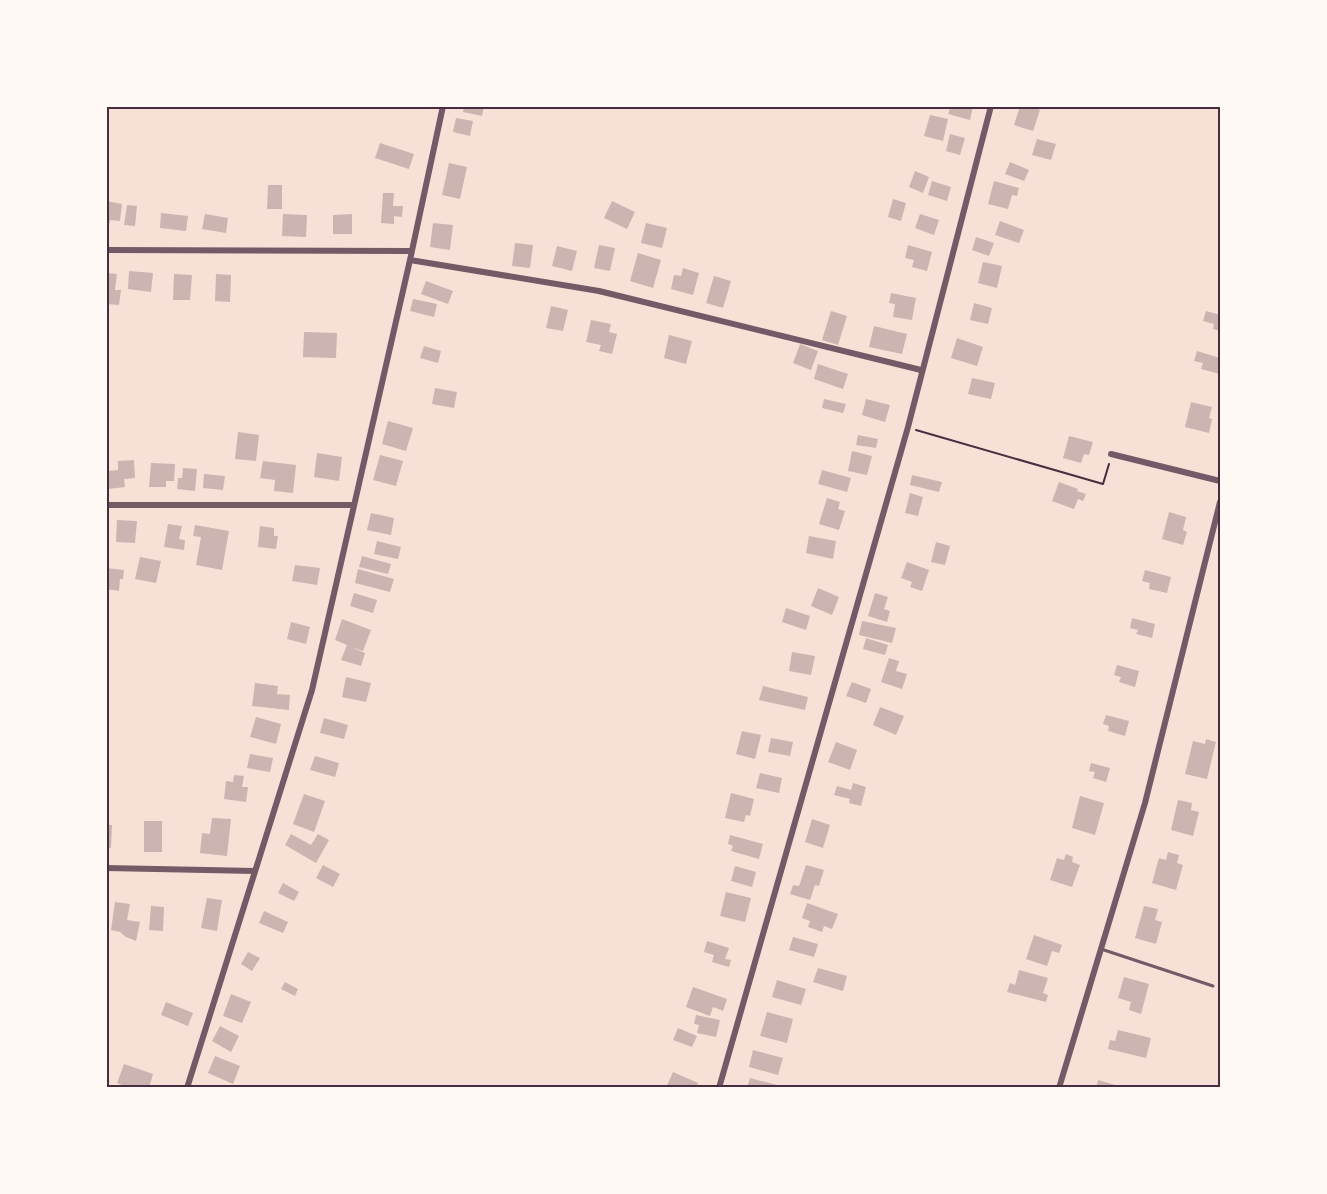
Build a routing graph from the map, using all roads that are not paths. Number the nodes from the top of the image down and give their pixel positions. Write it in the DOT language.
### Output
graph roads {
  1 [pos="443,106"];
  2 [pos="991,106"];
  3 [pos="106,250"];
  4 [pos="411,251"];
  5 [pos="410,260"];
  6 [pos="921,370"];
  7 [pos="1111,454"];
  8 [pos="1221,481"];
  9 [pos="1221,502"];
  10 [pos="106,505"];
  11 [pos="354,505"];
  12 [pos="106,868"];
  13 [pos="255,871"];
  14 [pos="1101,949"];
  15 [pos="1212,986"];
  16 [pos="187,1088"];
  17 [pos="719,1088"];
  18 [pos="1059,1088"];
  1 -- 4 [label="street"];
  2 -- 6 [label="street"];
  3 -- 4 [label="street"];
  4 -- 5 [label="street"];
  5 -- 6 [label="street"];
  5 -- 11 [label="street"];
  6 -- 17 [label="street"];
  7 -- 8 [label="street"];
  9 -- 14 [label="street"];
  10 -- 11 [label="street"];
  11 -- 13 [label="street"];
  12 -- 13 [label="street"];
  13 -- 16 [label="street"];
  14 -- 15 [label="lane"];
  14 -- 18 [label="street"];
}
